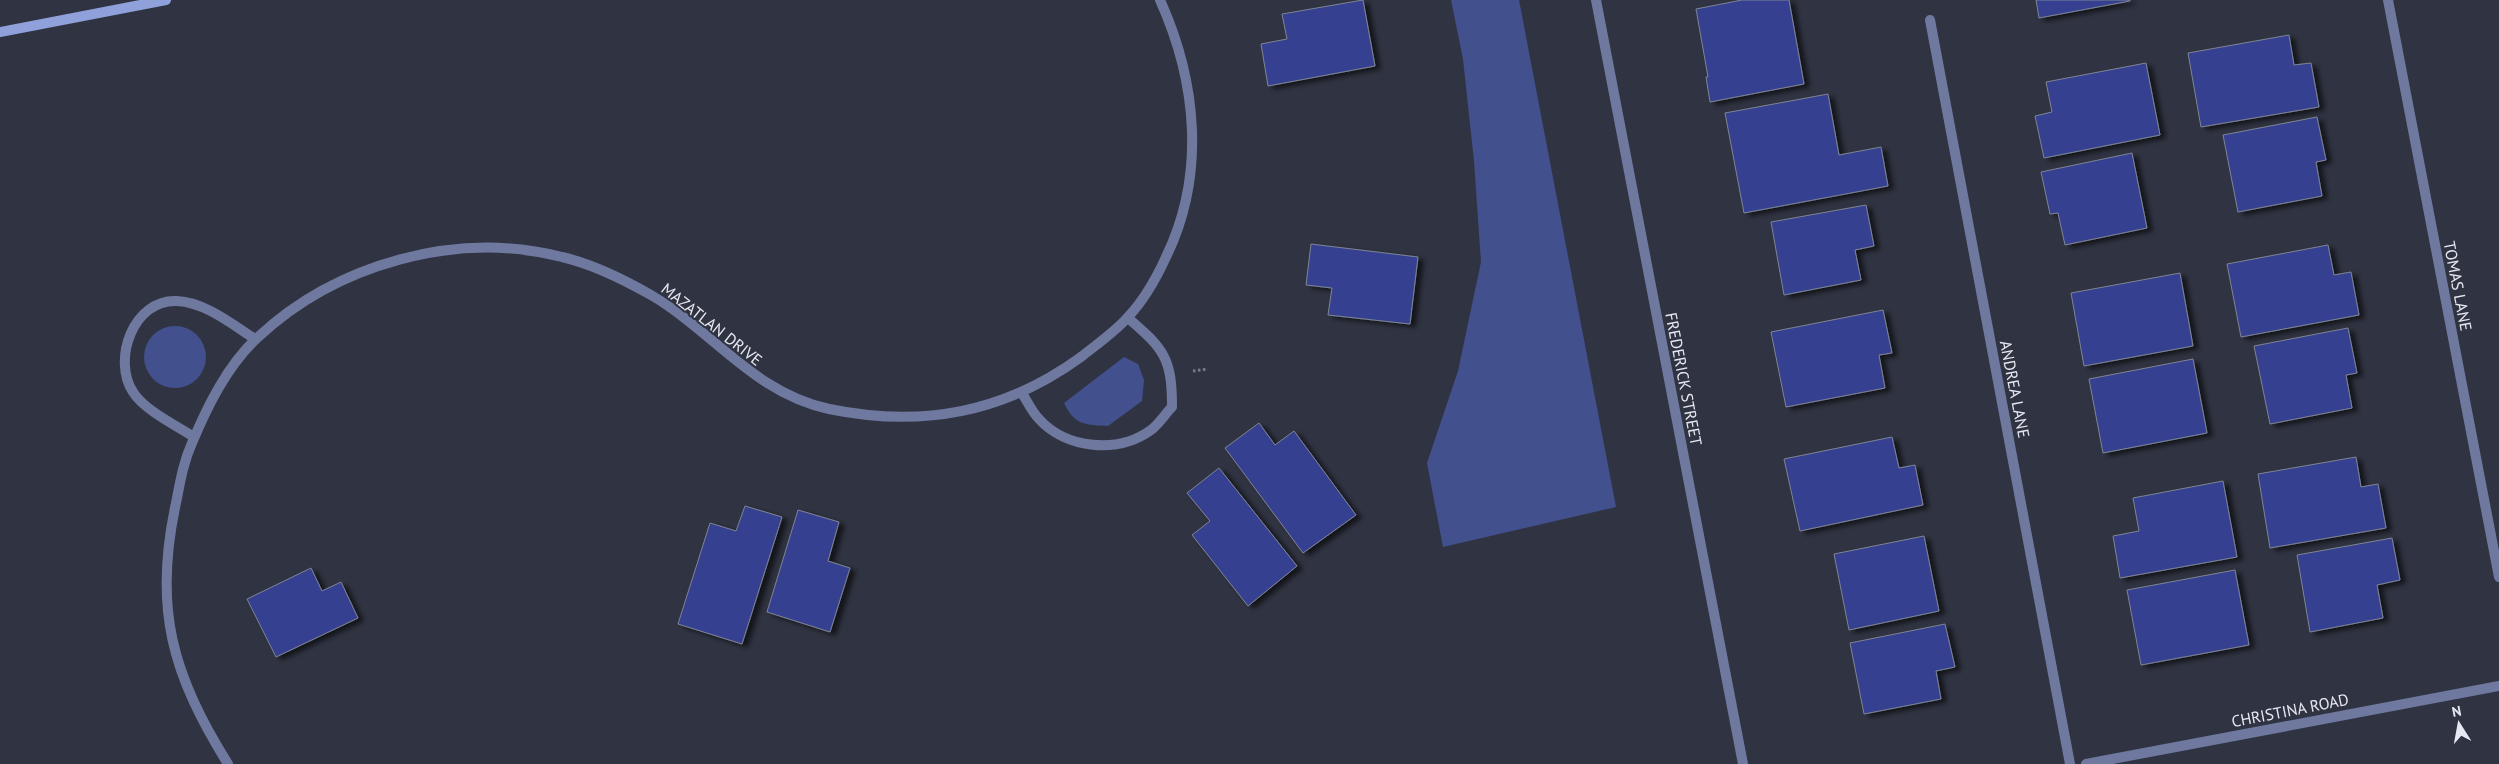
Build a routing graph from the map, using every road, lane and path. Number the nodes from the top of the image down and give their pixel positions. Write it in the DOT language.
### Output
graph roads {
  1 [pos="166,0"];
  2 [pos="1160,0"];
  3 [pos="1596,0"];
  4 [pos="2388,0"];
  5 [pos="1930,20"];
  6 [pos="0,32"];
  7 [pos="1128,318"];
  8 [pos="255,340"];
  9 [pos="1022,393"];
  10 [pos="194,437"];
  11 [pos="2499,577"];
  12 [pos="2499,686"];
  13 [pos="228,764"];
  14 [pos="1744,764"];
  15 [pos="2070,764"];
  16 [pos="2086,764"];
  1 -- 6 [label="main road"];
  2 -- 7 [label="street, MAZATLAN DRIVE"];
  3 -- 14 [label="street, FREDERICK STREET"];
  4 -- 11 [label="street, TOMAS LANE"];
  5 -- 15 [label="street, ANDREA LANE"];
  7 -- 9 [label="street, MAZATLAN DRIVE"];
  7 -- 9 [label="street"];
  8 -- 9 [label="street, MAZATLAN DRIVE"];
  8 -- 10 [label="street, MAZATLAN DRIVE"];
  8 -- 10 [label="street"];
  10 -- 13 [label="street, MAZATLAN DRIVE"];
  12 -- 16 [label="street, CHRISTINA ROAD"];
}
